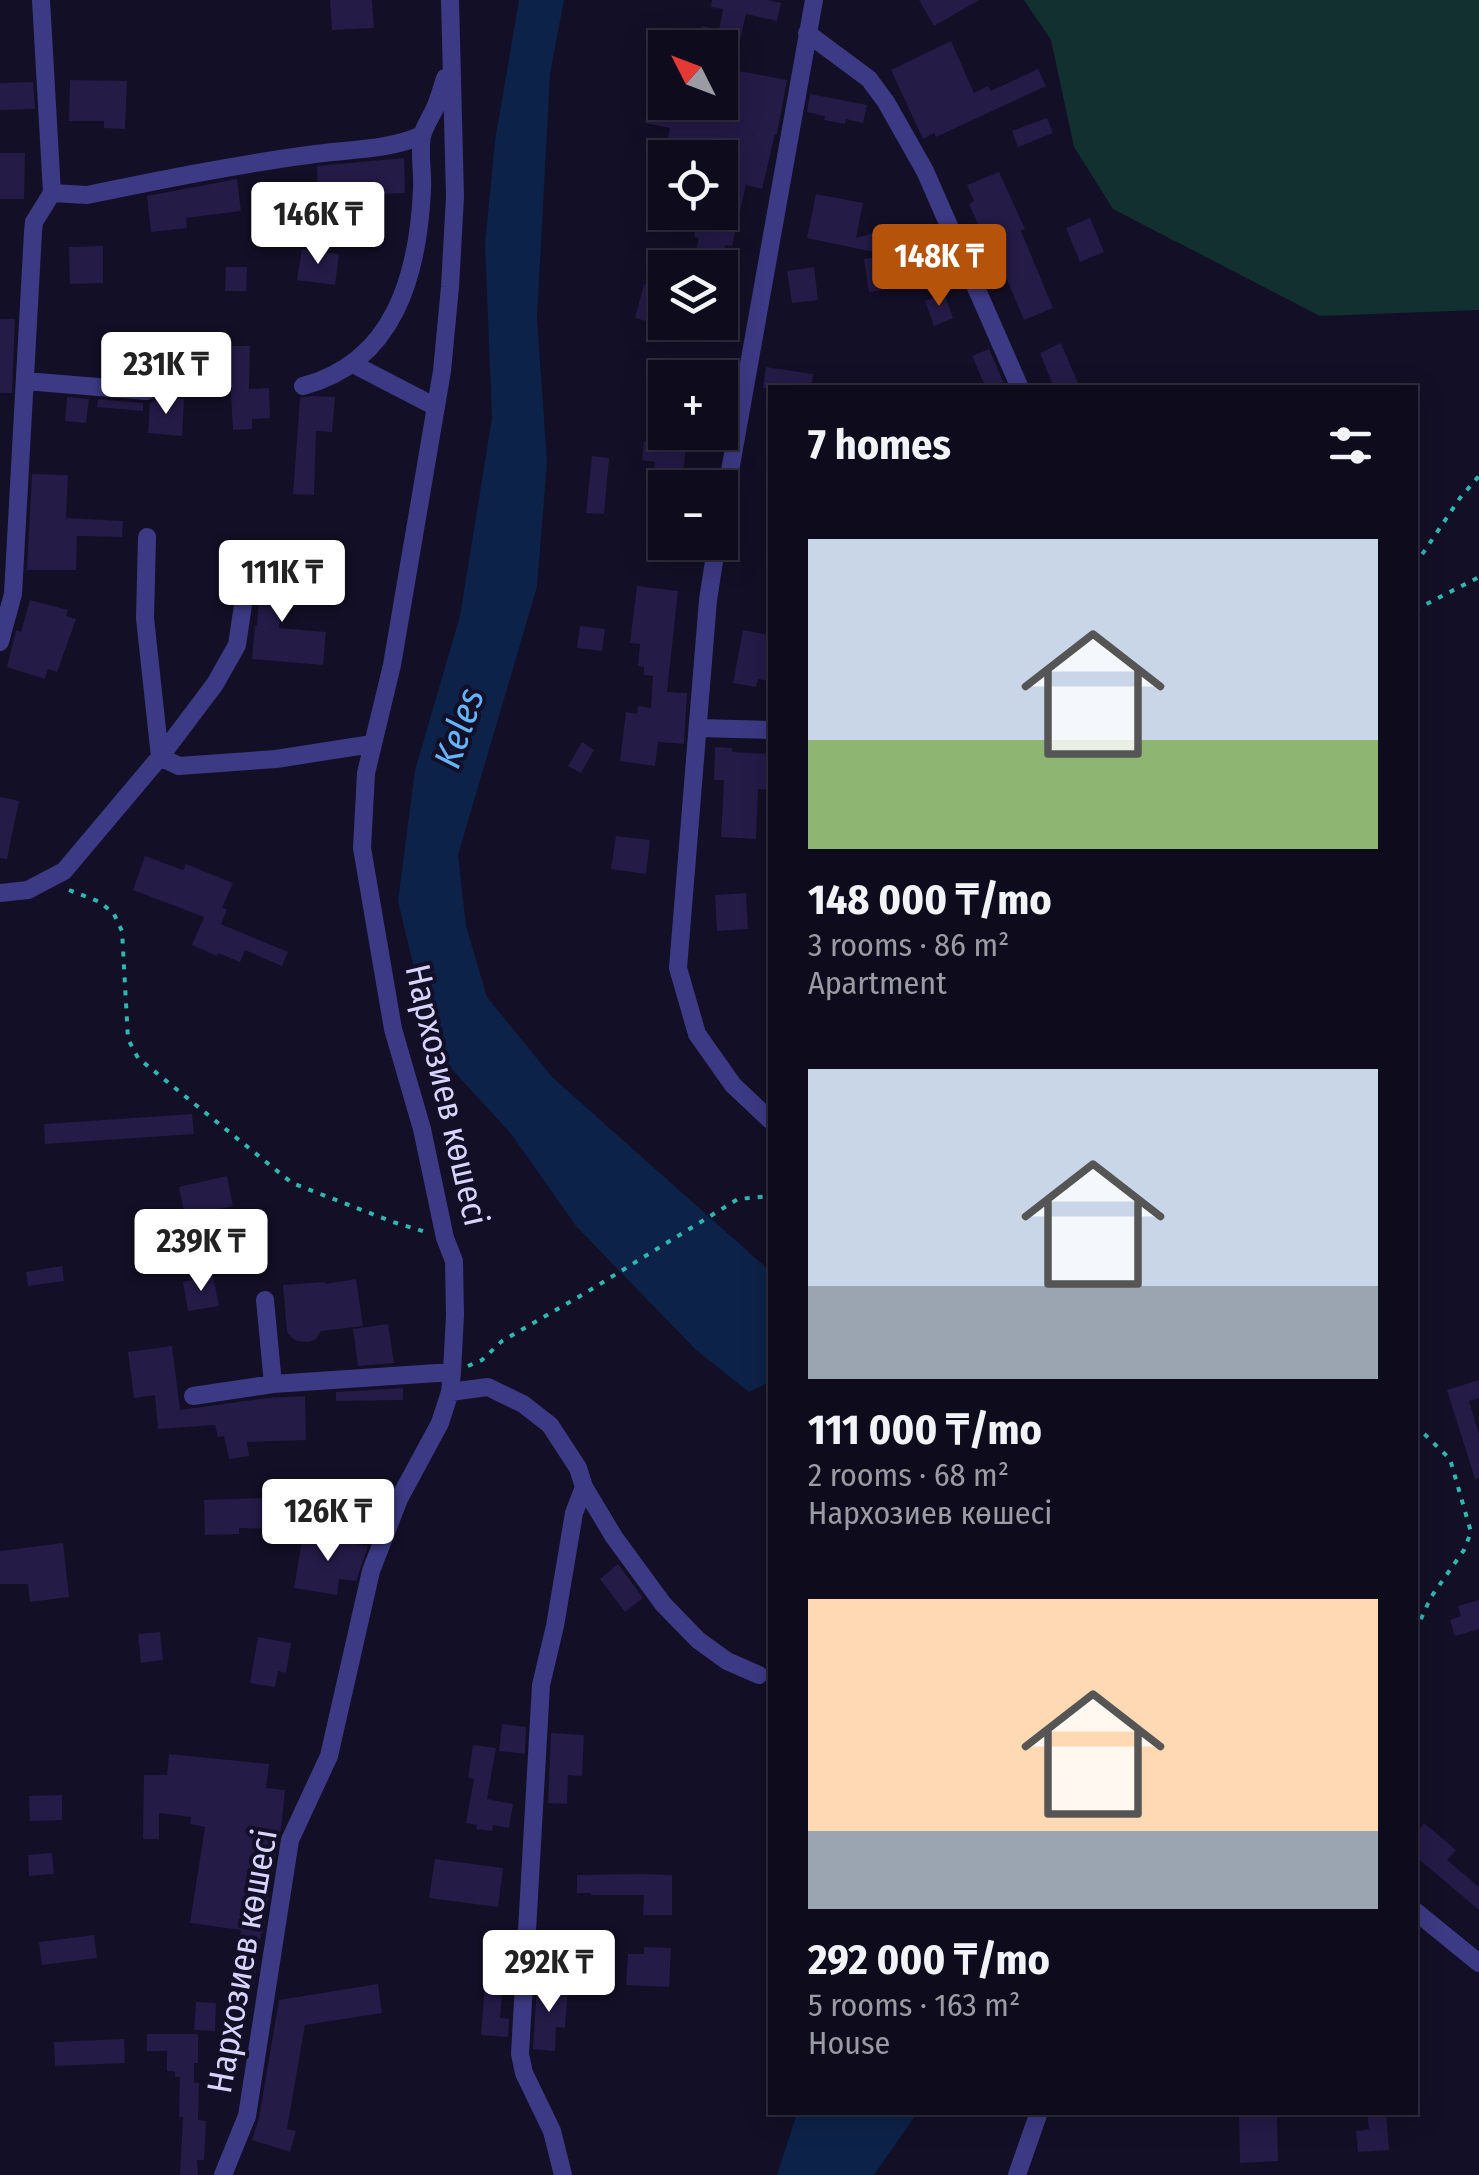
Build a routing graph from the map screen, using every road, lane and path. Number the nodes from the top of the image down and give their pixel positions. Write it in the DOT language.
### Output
graph roads {
  1 [pos="41,0"];
  2 [pos="450,0"];
  3 [pos="814,0"];
  4 [pos="807,34"];
  5 [pos="450,61"];
  6 [pos="422,136"];
  7 [pos="52,193"];
  8 [pos="352,364"];
  9 [pos="24,381"];
  10 [pos="1019,385"];
  11 [pos="303,386"];
  12 [pos="147,390"];
  13 [pos="436,408"];
  14 [pos="730,470"];
  15 [pos="1479,476"];
  16 [pos="147,537"];
  17 [pos="714,560"];
  18 [pos="1418,561"];
  19 [pos="1479,577"];
  20 [pos="243,605"];
  21 [pos="1418,608"];
  22 [pos="0,642"];
  23 [pos="698,728"];
  24 [pos="768,730"];
  25 [pos="372,744"];
  26 [pos="160,757"];
  27 [pos="46,882"];
  28 [pos="0,893"];
  29 [pos="768,1118"];
  30 [pos="768,1196"];
  31 [pos="445,1238"];
  32 [pos="264,1300"];
  33 [pos="451,1382"];
  34 [pos="273,1384"];
  35 [pos="193,1396"];
  36 [pos="1418,1427"];
  37 [pos="584,1487"];
  38 [pos="1418,1625"];
  39 [pos="759,1675"];
  40 [pos="1418,1913"];
  41 [pos="1479,1963"];
  42 [pos="1037,2115"];
  43 [pos="222,2175"];
  44 [pos="563,2175"];
  45 [pos="1017,2175"];
  1 -- 7 [label="street"];
  2 -- 5 [label="street, Нархозиев көшесі"];
  3 -- 4 [label="street"];
  4 -- 10 [label="street"];
  4 -- 14 [label="street"];
  5 -- 6 [label="street"];
  5 -- 13 [label="street, Нархозиев көшесі"];
  6 -- 7 [label="street"];
  6 -- 8 [label="street"];
  7 -- 9 [label="street"];
  8 -- 11 [label="street"];
  8 -- 13 [label="street"];
  9 -- 12 [label="street"];
  9 -- 22 [label="street"];
  13 -- 25 [label="street, Нархозиев көшесі"];
  15 -- 18 [label="path"];
  16 -- 26 [label="street"];
  17 -- 23 [label="street"];
  19 -- 21 [label="path"];
  20 -- 26 [label="street"];
  23 -- 24 [label="street"];
  23 -- 29 [label="street"];
  25 -- 26 [label="street"];
  25 -- 31 [label="street, Нархозиев көшесі"];
  26 -- 27 [label="street"];
  27 -- 28 [label="street"];
  27 -- 31 [label="path"];
  30 -- 33 [label="path"];
  31 -- 33 [label="street, Нархозиев көшесі"];
  32 -- 34 [label="street"];
  33 -- 34 [label="street"];
  33 -- 37 [label="street"];
  33 -- 43 [label="street, Нархозиев көшесі"];
  34 -- 35 [label="street"];
  36 -- 38 [label="path"];
  37 -- 39 [label="street"];
  37 -- 44 [label="street"];
  40 -- 41 [label="street"];
  42 -- 45 [label="street"];
}
